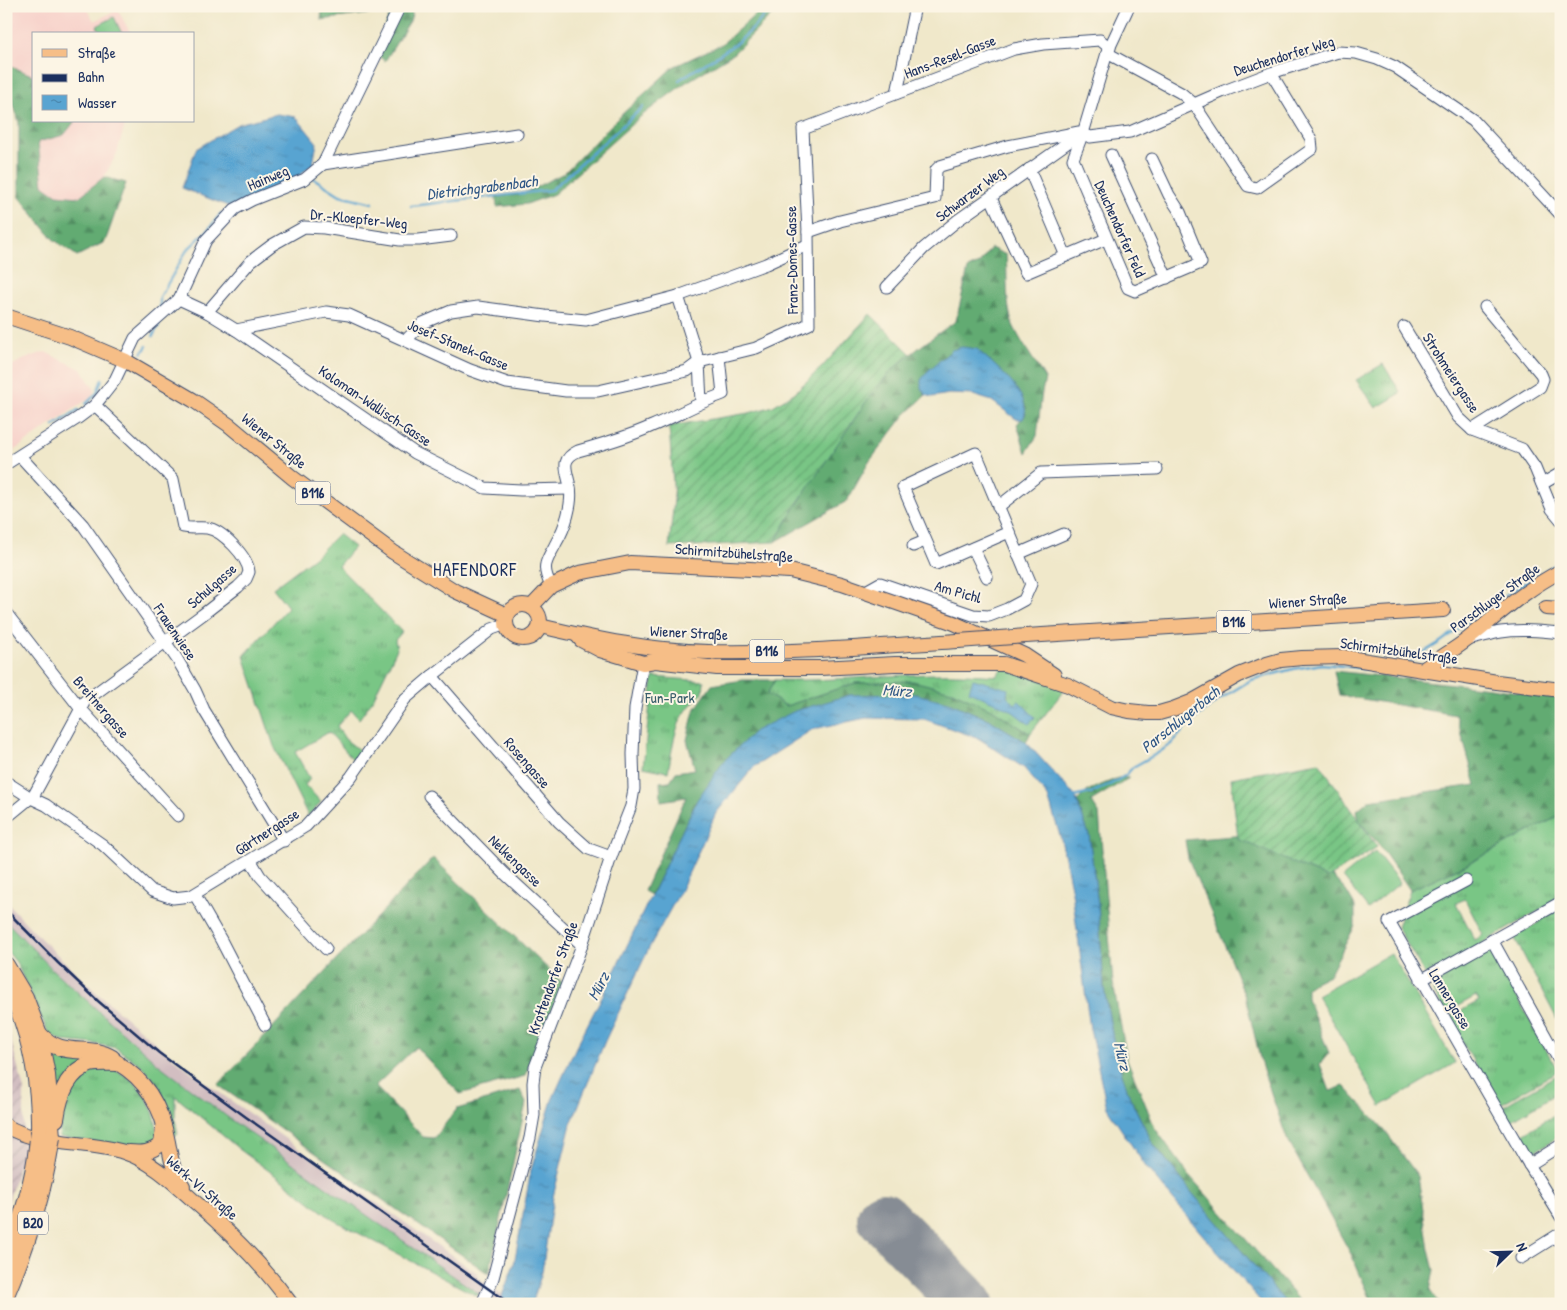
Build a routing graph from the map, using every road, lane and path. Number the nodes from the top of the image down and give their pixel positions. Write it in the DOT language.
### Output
graph roads {
  1 [pos="400,6"];
  2 [pos="915,6"];
  3 [pos="1128,6"];
  4 [pos="1108,50"];
  5 [pos="1271,73"];
  6 [pos="898,93"];
  7 [pos="1194,104"];
  8 [pos="804,129"];
  9 [pos="517,134"];
  10 [pos="1082,134"];
  11 [pos="1111,155"];
  12 [pos="1152,159"];
  13 [pos="323,164"];
  14 [pos="1029,169"];
  15 [pos="991,198"];
  16 [pos="1561,215"];
  17 [pos="808,232"];
  18 [pos="451,236"];
  19 [pos="1106,238"];
  20 [pos="807,245"];
  21 [pos="1066,256"];
  22 [pos="1167,278"];
  23 [pos="887,287"];
  24 [pos="678,296"];
  25 [pos="179,299"];
  26 [pos="1485,307"];
  27 [pos="207,312"];
  28 [pos="6,316"];
  29 [pos="1404,327"];
  30 [pos="236,330"];
  31 [pos="406,340"];
  32 [pos="718,357"];
  33 [pos="126,361"];
  34 [pos="699,362"];
  35 [pos="701,402"];
  36 [pos="94,406"];
  37 [pos="1472,430"];
  38 [pos="20,456"];
  39 [pos="6,464"];
  40 [pos="1157,469"];
  41 [pos="1561,473"];
  42 [pos="1542,484"];
  43 [pos="570,489"];
  44 [pos="998,507"];
  45 [pos="1561,520"];
  46 [pos="1009,532"];
  47 [pos="1064,534"];
  48 [pos="925,541"];
  49 [pos="913,546"];
  50 [pos="973,548"];
  51 [pos="1018,554"];
  52 [pos="1561,571"];
  53 [pos="987,577"];
  54 [pos="552,585"];
  55 [pos="864,592"];
  56 [pos="531,607"];
  57 [pos="1546,608"];
  58 [pos="1561,609"];
  59 [pos="1443,610"];
  60 [pos="6,613"];
  61 [pos="507,619"];
  62 [pos="540,626"];
  63 [pos="1561,633"];
  64 [pos="577,635"];
  65 [pos="1466,640"];
  66 [pos="165,642"];
  67 [pos="1004,646"];
  68 [pos="643,663"];
  69 [pos="1004,664"];
  70 [pos="1424,669"];
  71 [pos="432,676"];
  72 [pos="1068,685"];
  73 [pos="1561,690"];
  74 [pos="80,708"];
  75 [pos="6,782"];
  76 [pos="429,796"];
  77 [pos="31,798"];
  78 [pos="178,816"];
  79 [pos="6,818"];
  80 [pos="284,841"];
  81 [pos="611,857"];
  82 [pos="251,861"];
  83 [pos="1466,881"];
  84 [pos="195,895"];
  85 [pos="1561,902"];
  86 [pos="1492,940"];
  87 [pos="582,945"];
  88 [pos="326,949"];
  89 [pos="6,965"];
  90 [pos="1421,980"];
  91 [pos="6,983"];
  92 [pos="266,1025"];
  93 [pos="39,1034"];
  94 [pos="62,1049"];
  95 [pos="39,1060"];
  96 [pos="117,1063"];
  97 [pos="1561,1064"];
  98 [pos="6,1126"];
  99 [pos="47,1138"];
  100 [pos="1561,1145"];
  101 [pos="166,1148"];
  102 [pos="124,1152"];
  103 [pos="1529,1165"];
  104 [pos="155,1168"];
  105 [pos="196,1202"];
  106 [pos="1561,1216"];
  107 [pos="1561,1234"];
  108 [pos="1521,1258"];
  109 [pos="6,1260"];
  110 [pos="6,1295"];
  111 [pos="291,1304"];
  112 [pos="482,1304"];
  1 -- 13 [label="street, Hainweg"];
  2 -- 6 [label="street"];
  3 -- 4 [label="street, Deuchendorfer Feld"];
  4 -- 6 [label="street, Hans-Resel-Gasse"];
  4 -- 7 [label="street, Hans-Resel-Gasse"];
  4 -- 10 [label="street, Deuchendorfer Feld"];
  5 -- 7 [label="street, Deuchendorfer Weg"];
  5 -- 7 [label="street"];
  5 -- 16 [label="street, Deuchendorfer Weg"];
  6 -- 8 [label="street, Hans-Resel-Gasse"];
  7 -- 10 [label="street, Deuchendorfer Weg"];
  8 -- 17 [label="street, Franz-Domes-Gasse"];
  9 -- 13 [label="street"];
  10 -- 14 [label="street, Schwarzer Weg"];
  10 -- 17 [label="street, Deuchendorfer Weg"];
  10 -- 19 [label="street, Deuchendorfer Feld"];
  11 -- 22 [label="street"];
  12 -- 22 [label="street, Deuchendorfer Feld"];
  13 -- 25 [label="street, Hainweg"];
  14 -- 15 [label="street, Schwarzer Weg"];
  14 -- 21 [label="street"];
  15 -- 21 [label="street"];
  15 -- 23 [label="street, Schwarzer Weg"];
  17 -- 20 [label="street, Franz-Domes-Gasse"];
  18 -- 27 [label="street, Dr.-Kloepfer-Weg"];
  19 -- 21 [label="street"];
  19 -- 22 [label="street, Deuchendorfer Feld"];
  20 -- 24 [label="street"];
  20 -- 32 [label="street, Franz-Domes-Gasse"];
  24 -- 31 [label="street"];
  24 -- 34 [label="street"];
  25 -- 27 [label="street, Koloman-Wallisch-Gasse"];
  25 -- 33 [label="street, Hainweg"];
  26 -- 37 [label="street"];
  27 -- 30 [label="street, Koloman-Wallisch-Gasse"];
  28 -- 33 [label="main road, Wiener Straße / B116"];
  29 -- 37 [label="street, Strohmeiergasse"];
  30 -- 31 [label="street, Josef-Stanek-Gasse"];
  30 -- 43 [label="street, Koloman-Wallisch-Gasse"];
  31 -- 34 [label="street, Josef-Stanek-Gasse"];
  32 -- 34 [label="street, Franz-Domes-Gasse"];
  32 -- 35 [label="street"];
  33 -- 36 [label="street, Hainweg"];
  33 -- 61 [label="main road, Wiener Straße / B116"];
  34 -- 35 [label="street"];
  35 -- 43 [label="street"];
  36 -- 38 [label="street, Hainweg"];
  36 -- 66 [label="street, Schulgasse"];
  37 -- 42 [label="street, Strohmeiergasse"];
  38 -- 39 [label="street, Hainweg"];
  38 -- 66 [label="street, Frauenwiese"];
  40 -- 44 [label="street"];
  41 -- 42 [label="street"];
  42 -- 45 [label="street, Strohmeiergasse"];
  43 -- 54 [label="street"];
  44 -- 46 [label="street, Am Pichl"];
  44 -- 48 [label="street, Am Pichl"];
  46 -- 50 [label="street, Am Pichl"];
  46 -- 51 [label="street, Am Pichl"];
  47 -- 51 [label="street"];
  48 -- 49 [label="street"];
  48 -- 50 [label="street, Am Pichl"];
  50 -- 53 [label="street, Am Pichl"];
  51 -- 55 [label="street, Am Pichl"];
  52 -- 65 [label="main road, Parschluger Straße"];
  54 -- 55 [label="main road, Schirmitzbühelstraße"];
  54 -- 56 [label="main road"];
  55 -- 67 [label="main road, Schirmitzbühelstraße"];
  56 -- 61 [label="main road"];
  56 -- 62 [label="main road"];
  57 -- 58 [label="main road"];
  59 -- 64 [label="main road, Wiener Straße / B116, bridge"];
  60 -- 74 [label="street, Breitnergasse"];
  61 -- 62 [label="main road, B116"];
  61 -- 71 [label="street, Gärtnergasse"];
  62 -- 64 [label="main road, Wiener Straße / B116"];
  63 -- 65 [label="street"];
  64 -- 68 [label="main road"];
  65 -- 70 [label="main road, Parschluger Straße"];
  66 -- 74 [label="street, Schulgasse"];
  66 -- 80 [label="street, Frauenwiese"];
  67 -- 69 [label="main road"];
  67 -- 72 [label="main road, Schirmitzbühelstraße"];
  68 -- 69 [label="main road"];
  68 -- 81 [label="street, Krottendorfer Straße"];
  69 -- 72 [label="main road"];
  70 -- 72 [label="main road, Schirmitzbühelstraße"];
  70 -- 73 [label="main road, Schirmitzbühelstraße"];
  71 -- 80 [label="street, Gärtnergasse"];
  71 -- 81 [label="street, Rosengasse"];
  74 -- 77 [label="street, Schulgasse"];
  74 -- 78 [label="street, Breitnergasse"];
  75 -- 77 [label="street, Gärtnergasse"];
  76 -- 87 [label="street, Nelkengasse"];
  77 -- 79 [label="street"];
  77 -- 84 [label="street, Gärtnergasse"];
  80 -- 82 [label="street, Gärtnergasse"];
  81 -- 87 [label="street, Krottendorfer Straße"];
  82 -- 84 [label="street, Gärtnergasse"];
  82 -- 88 [label="street"];
  83 -- 90 [label="street, Lannergasse"];
  84 -- 92 [label="street"];
  85 -- 86 [label="street"];
  86 -- 90 [label="street"];
  86 -- 97 [label="street"];
  87 -- 112 [label="street, Krottendorfer Straße"];
  89 -- 93 [label="highway, B20"];
  90 -- 103 [label="street, Lannergasse"];
  91 -- 95 [label="highway, B20"];
  93 -- 94 [label="highway"];
  93 -- 95 [label="highway, B20"];
  94 -- 95 [label="highway"];
  94 -- 96 [label="highway"];
  95 -- 99 [label="highway, B20"];
  96 -- 99 [label="highway"];
  96 -- 101 [label="main road"];
  98 -- 102 [label="main road, Werk-VI-Straße"];
  99 -- 109 [label="highway, B20"];
  99 -- 110 [label="highway, B20"];
  100 -- 103 [label="street"];
  101 -- 102 [label="main road"];
  101 -- 104 [label="main road"];
  101 -- 105 [label="main road"];
  102 -- 104 [label="main road, Werk-VI-Straße"];
  103 -- 106 [label="street, Lannergasse"];
  104 -- 105 [label="main road, Werk-VI-Straße"];
  105 -- 111 [label="main road, Werk-VI-Straße"];
  107 -- 108 [label="street"];
}
